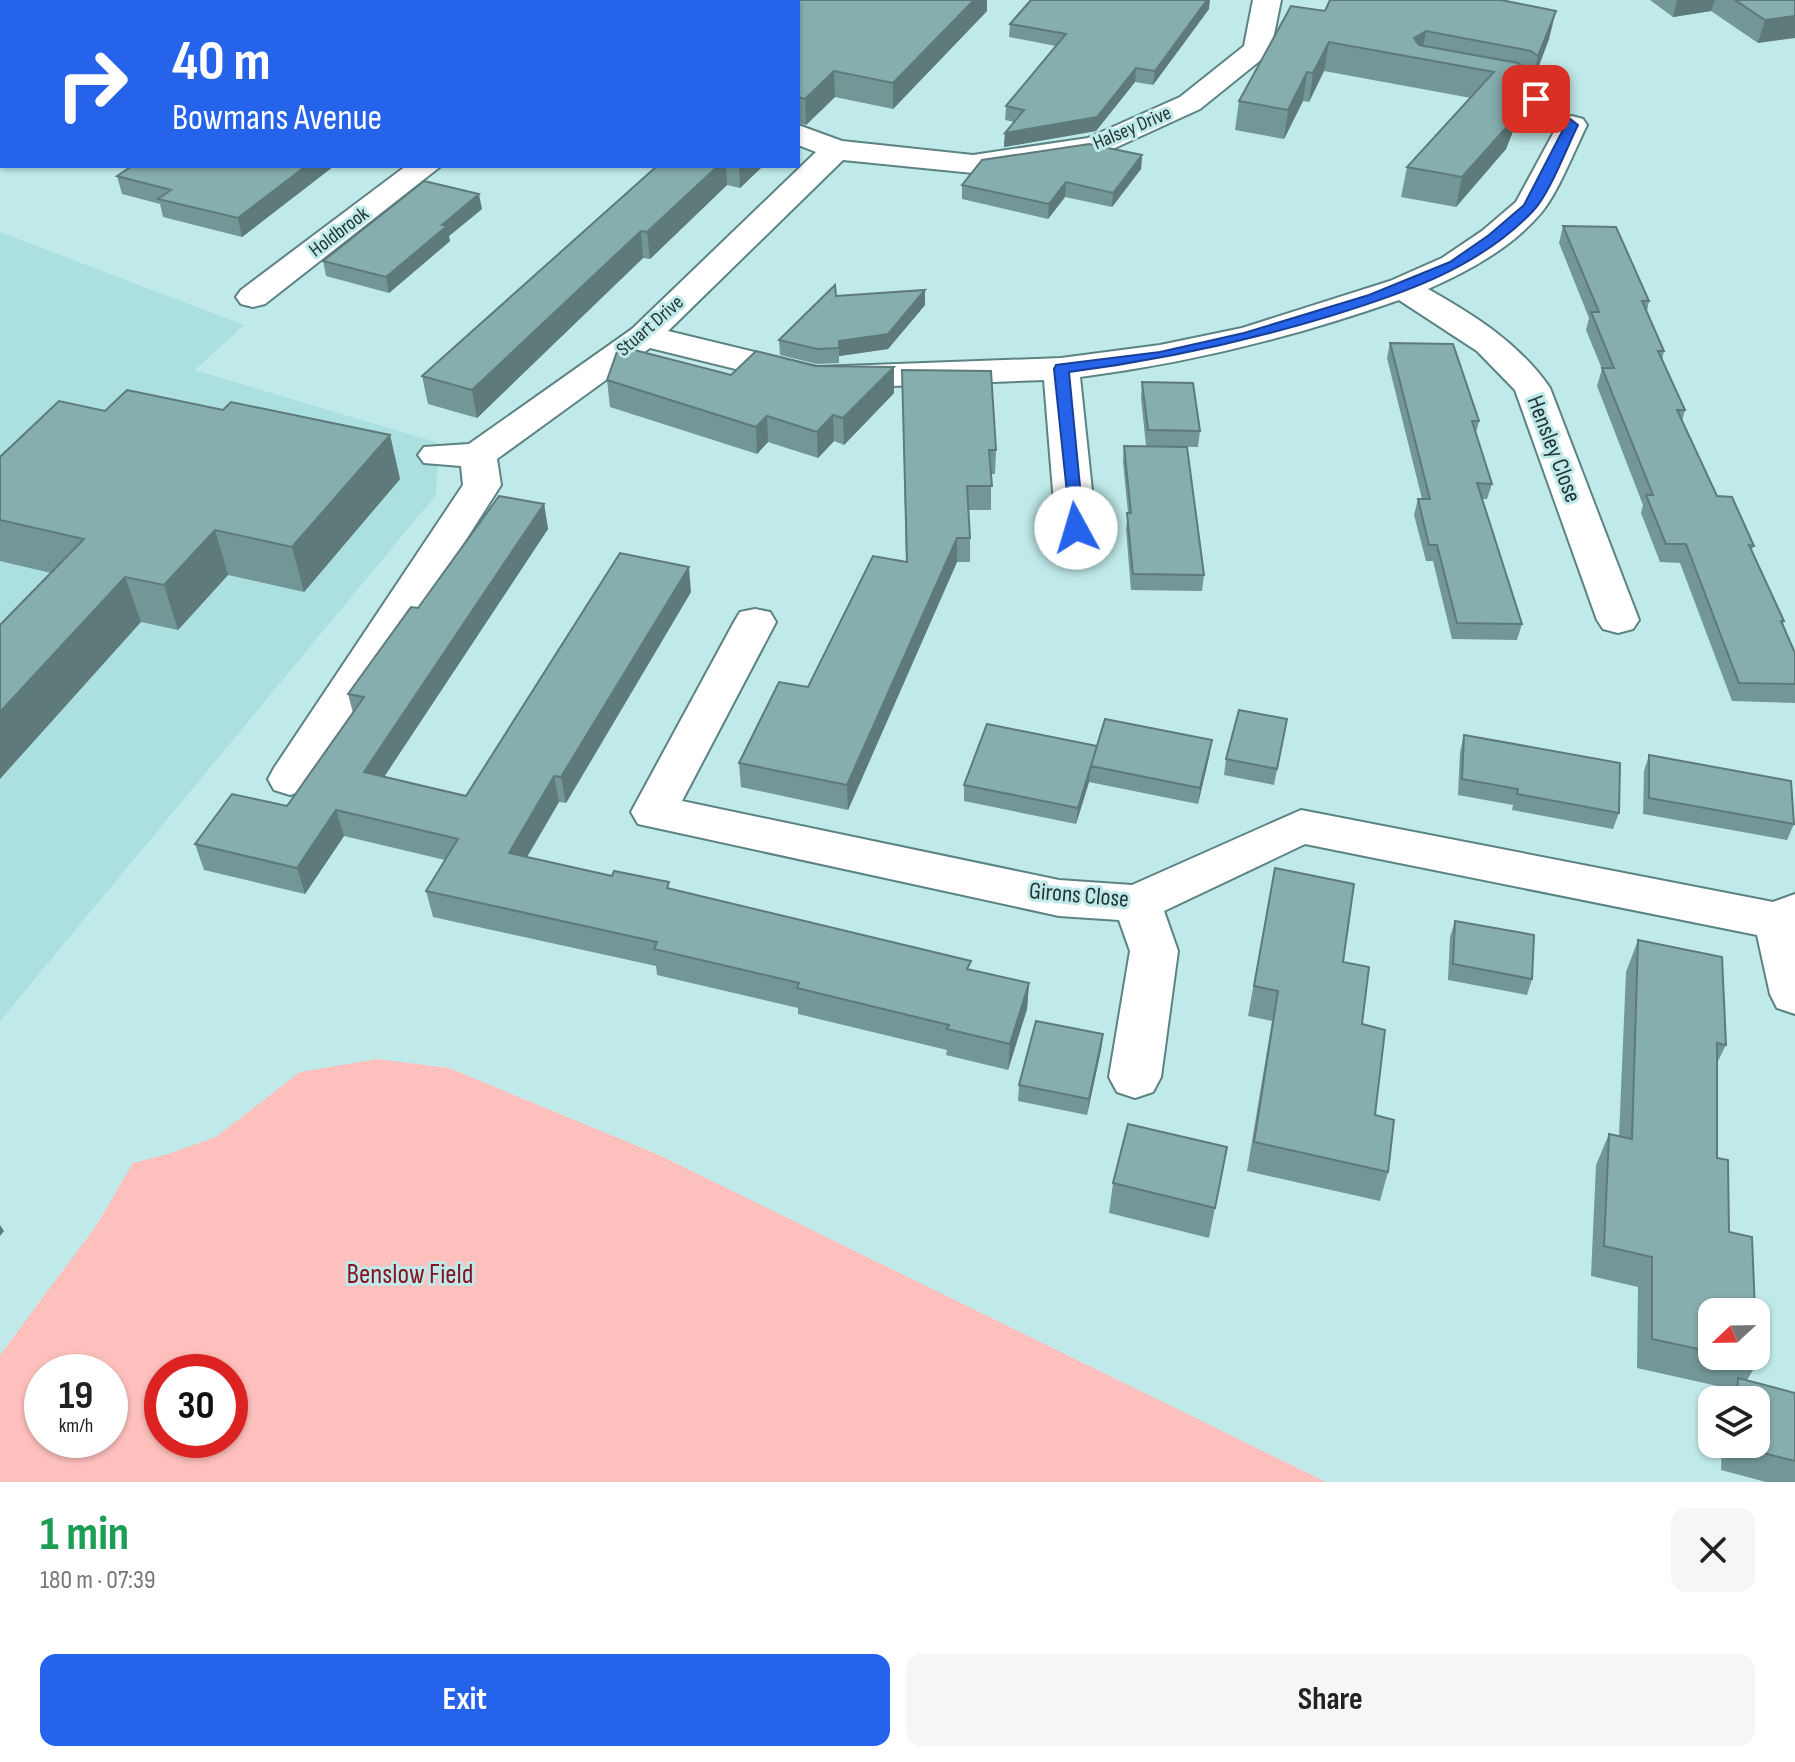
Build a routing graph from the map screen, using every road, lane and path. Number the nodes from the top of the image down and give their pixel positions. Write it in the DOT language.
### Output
graph roads {
  1 [pos="1267,0"];
  2 [pos="1490,80"];
  3 [pos="1572,125"];
  4 [pos="800,135"];
  5 [pos="836,150"];
  6 [pos="423,168"];
  7 [pos="1402,288"];
  8 [pos="253,297"];
  9 [pos="644,336"];
  10 [pos="1061,369"];
  11 [pos="437,455"];
  12 [pos="478,455"];
  13 [pos="1076,528"];
  14 [pos="1618,620"];
  15 [pos="755,622"];
  16 [pos="290,779"];
  17 [pos="1137,903"];
  18 [pos="1787,916"];
  19 [pos="1795,994"];
  20 [pos="1135,1077"];
  1 -- 5 [label="street, Halsey Drive"];
  2 -- 3 [label="lane"];
  3 -- 7 [label="street"];
  4 -- 5 [label="street, Halsey Drive"];
  5 -- 9 [label="street, Stuart Drive"];
  6 -- 8 [label="street, Holdbrook"];
  7 -- 10 [label="street"];
  7 -- 14 [label="street, Hensley Close"];
  9 -- 10 [label="street"];
  9 -- 12 [label="street, Stuart Drive"];
  10 -- 13 [label="street"];
  11 -- 12 [label="street"];
  12 -- 16 [label="street"];
  15 -- 17 [label="street, Girons Close"];
  17 -- 18 [label="street, Girons Close"];
  17 -- 20 [label="street"];
  18 -- 19 [label="street"];
}
